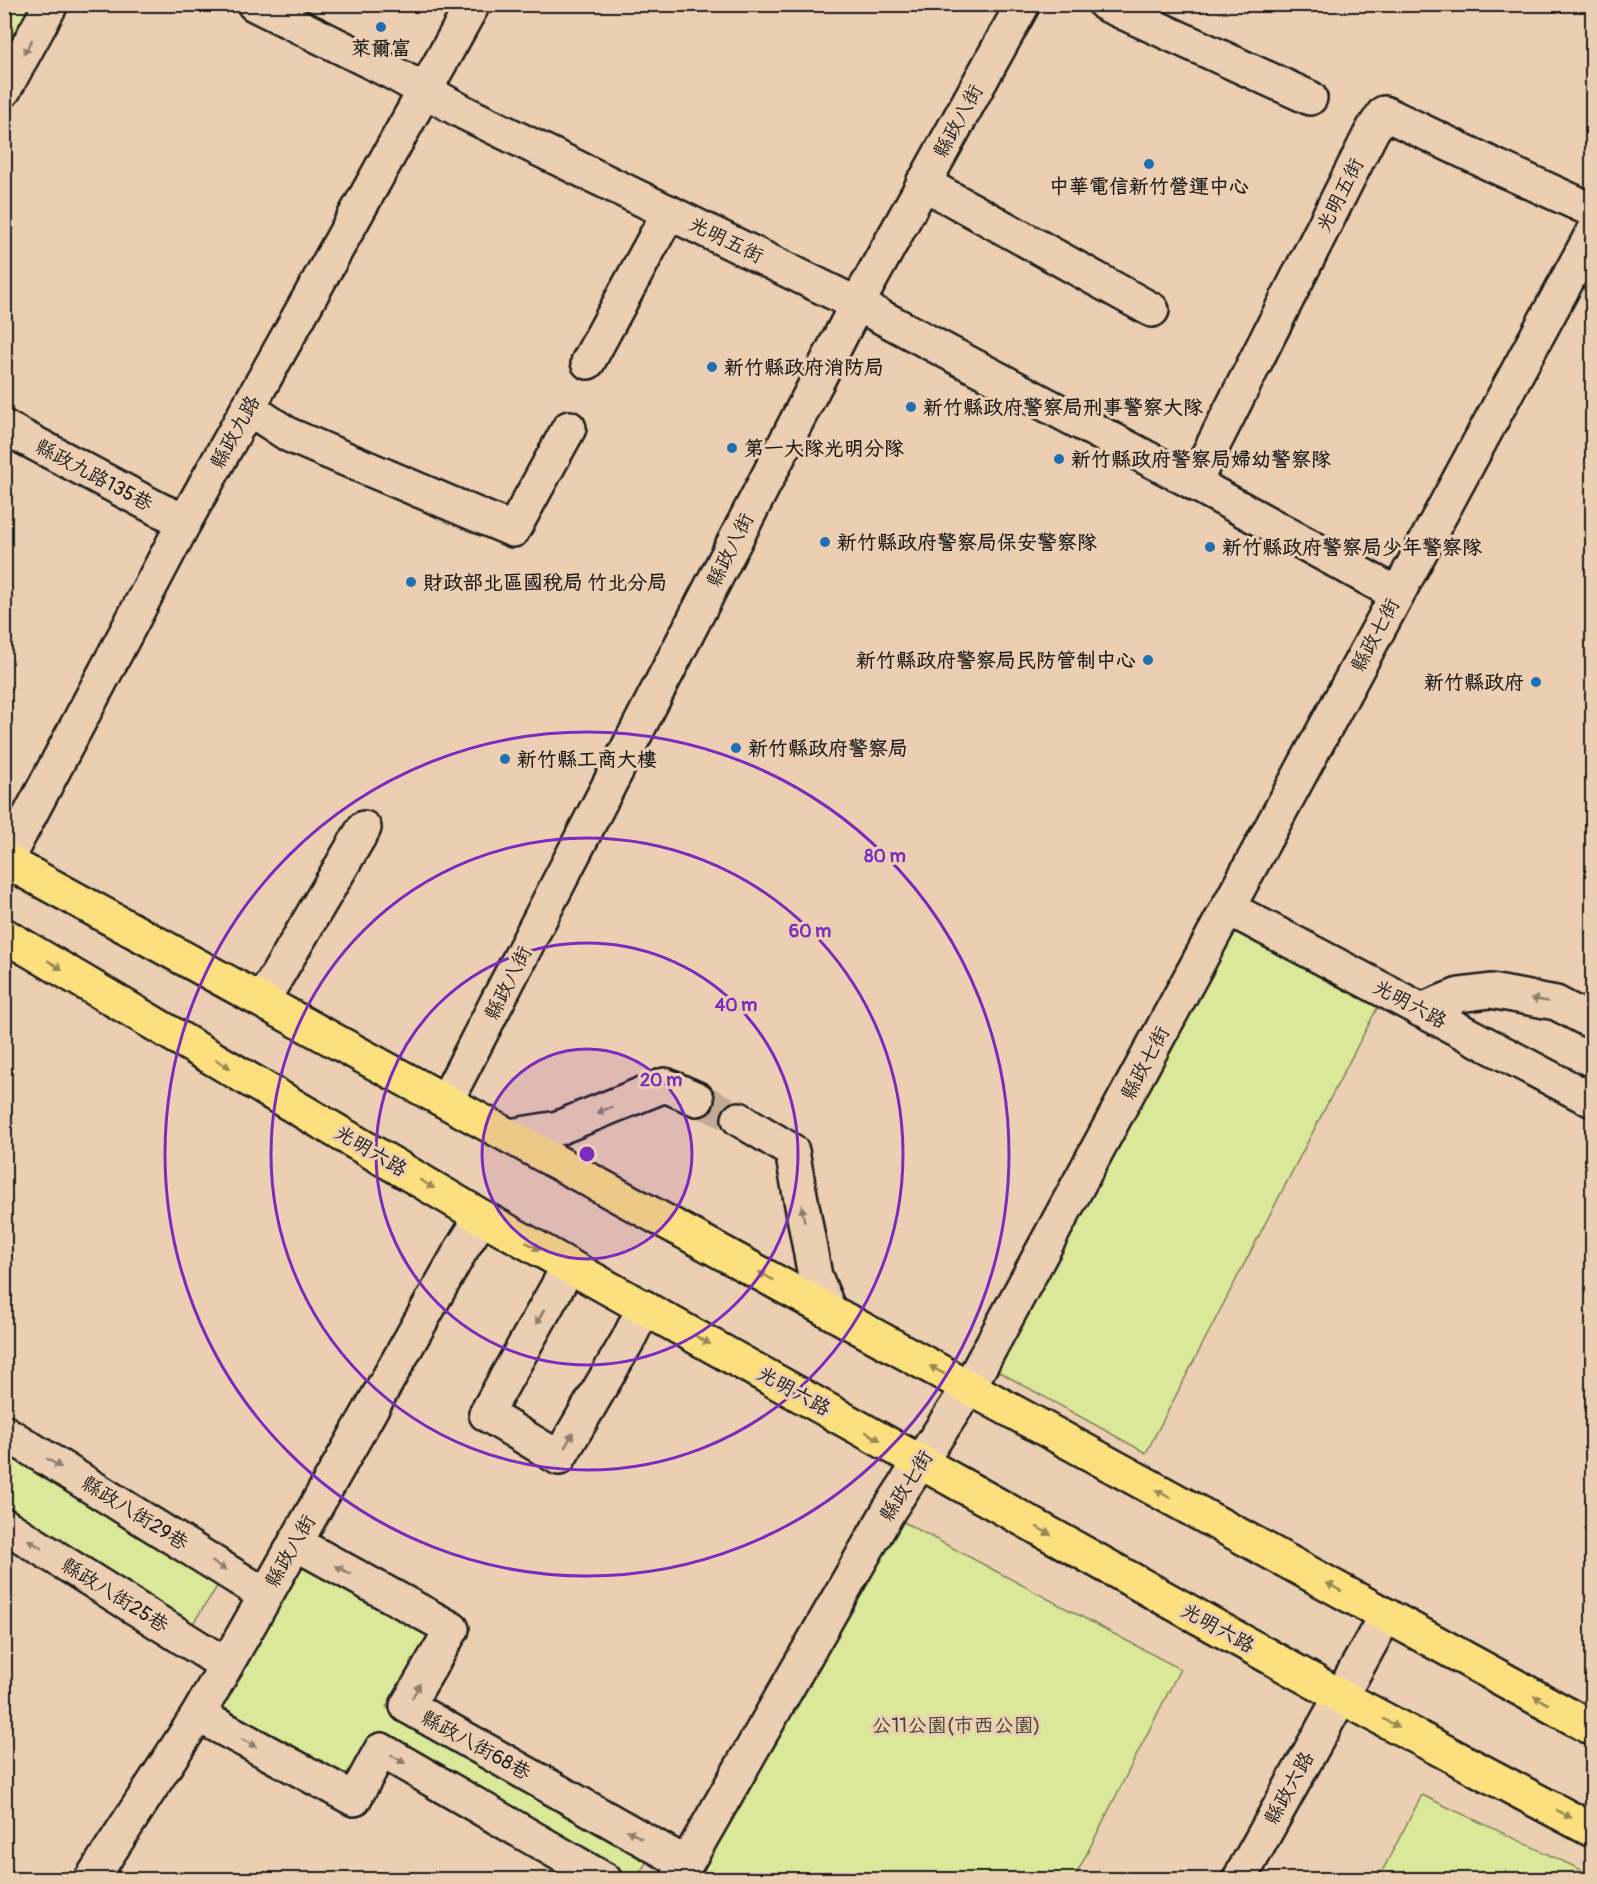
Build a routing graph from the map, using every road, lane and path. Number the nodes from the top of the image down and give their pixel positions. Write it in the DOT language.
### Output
graph roads {
  1 [pos="51,4"];
  2 [pos="254,4"];
  3 [pos="472,4"];
  4 [pos="1023,4"];
  5 [pos="1105,4"];
  6 [pos="4,90"];
  7 [pos="425,91"];
  8 [pos="1310,98"];
  9 [pos="923,183"];
  10 [pos="1593,210"];
  11 [pos="669,212"];
  12 [pos="1593,234"];
  13 [pos="857,304"];
  14 [pos="1152,310"];
  15 [pos="588,362"];
  16 [pos="248,408"];
  17 [pos="4,427"];
  18 [pos="569,428"];
  19 [pos="1194,483"];
  20 [pos="185,521"];
  21 [pos="1397,594"];
  22 [pos="364,828"];
  23 [pos="5,861"];
  24 [pos="1228,908"];
  25 [pos="4,935"];
  26 [pos="262,1001"];
  27 [pos="1421,1010"];
  28 [pos="1593,1022"];
  29 [pos="697,1099"];
  30 [pos="1593,1100"];
  31 [pos="446,1101"];
  32 [pos="739,1119"];
  33 [pos="509,1136"];
  34 [pos="482,1217"];
  35 [pos="569,1266"];
  36 [pos="644,1307"];
  37 [pos="829,1310"];
  38 [pos="969,1387"];
  39 [pos="4,1432"];
  40 [pos="921,1463"];
  41 [pos="4,1525"];
  42 [pos="295,1543"];
  43 [pos="265,1595"];
  44 [pos="1386,1615"];
  45 [pos="226,1665"];
  46 [pos="1340,1696"];
  47 [pos="198,1715"];
  48 [pos="1593,1728"];
  49 [pos="1593,1830"];
  50 [pos="681,1871"];
  51 [pos="91,1880"];
  52 [pos="604,1880"];
  53 [pos="1239,1880"];
  1 -- 6 [label="street, one-way"];
  2 -- 7 [label="street, 光明五街"];
  3 -- 7 [label="street, 縣政九路"];
  4 -- 9 [label="street, 縣政八街"];
  5 -- 8 [label="street"];
  7 -- 11 [label="street, 光明五街"];
  7 -- 16 [label="street, 縣政九路"];
  9 -- 13 [label="street, 縣政八街"];
  9 -- 14 [label="street"];
  10 -- 19 [label="street, 光明五街"];
  11 -- 13 [label="street, 光明五街"];
  11 -- 15 [label="street"];
  12 -- 21 [label="street, 縣政七街"];
  13 -- 19 [label="street, 光明五街"];
  13 -- 31 [label="street, 縣政八街"];
  16 -- 18 [label="street"];
  16 -- 20 [label="street, 縣政九路"];
  17 -- 20 [label="street, 縣政九路135巷"];
  19 -- 21 [label="street, 光明五街"];
  20 -- 23 [label="street, 縣政九路"];
  21 -- 24 [label="street, 縣政七街"];
  22 -- 26 [label="street"];
  23 -- 26 [label="main road"];
  24 -- 27 [label="street, 光明六路"];
  24 -- 38 [label="street, 縣政七街"];
  25 -- 34 [label="main road, 光明六路, one-way"];
  26 -- 31 [label="main road"];
  28 -- 27 [label="street, one-way"];
  27 -- 30 [label="street, 光明六路"];
  29 -- 33 [label="street, one-way"];
  31 -- 33 [label="main road"];
  37 -- 32 [label="street, one-way"];
  37 -- 33 [label="main road, one-way"];
  34 -- 35 [label="main road, 光明六路, one-way"];
  34 -- 42 [label="street, 縣政八街"];
  35 -- 36 [label="main road, 光明六路"];
  35 -- 36 [label="street, one-way"];
  36 -- 40 [label="main road, 光明六路, one-way"];
  38 -- 37 [label="main road, one-way"];
  38 -- 40 [label="street, 縣政七街"];
  44 -- 38 [label="main road, one-way"];
  39 -- 43 [label="street, 縣政八街29巷, one-way"];
  40 -- 46 [label="main road, 光明六路, one-way"];
  40 -- 50 [label="street, 縣政七街"];
  45 -- 41 [label="street, 縣政八街25巷, one-way"];
  42 -- 43 [label="street, 縣政八街"];
  50 -- 42 [label="street, 縣政八街68巷, one-way"];
  43 -- 45 [label="street, 縣政八街"];
  44 -- 46 [label="street, 縣政六路"];
  48 -- 44 [label="main road, one-way"];
  45 -- 47 [label="street, 縣政八街"];
  46 -- 49 [label="main road, 光明六路, one-way"];
  46 -- 53 [label="street, 縣政六路"];
  47 -- 51 [label="street, 縣政八街"];
  47 -- 52 [label="street, one-way"];
}
